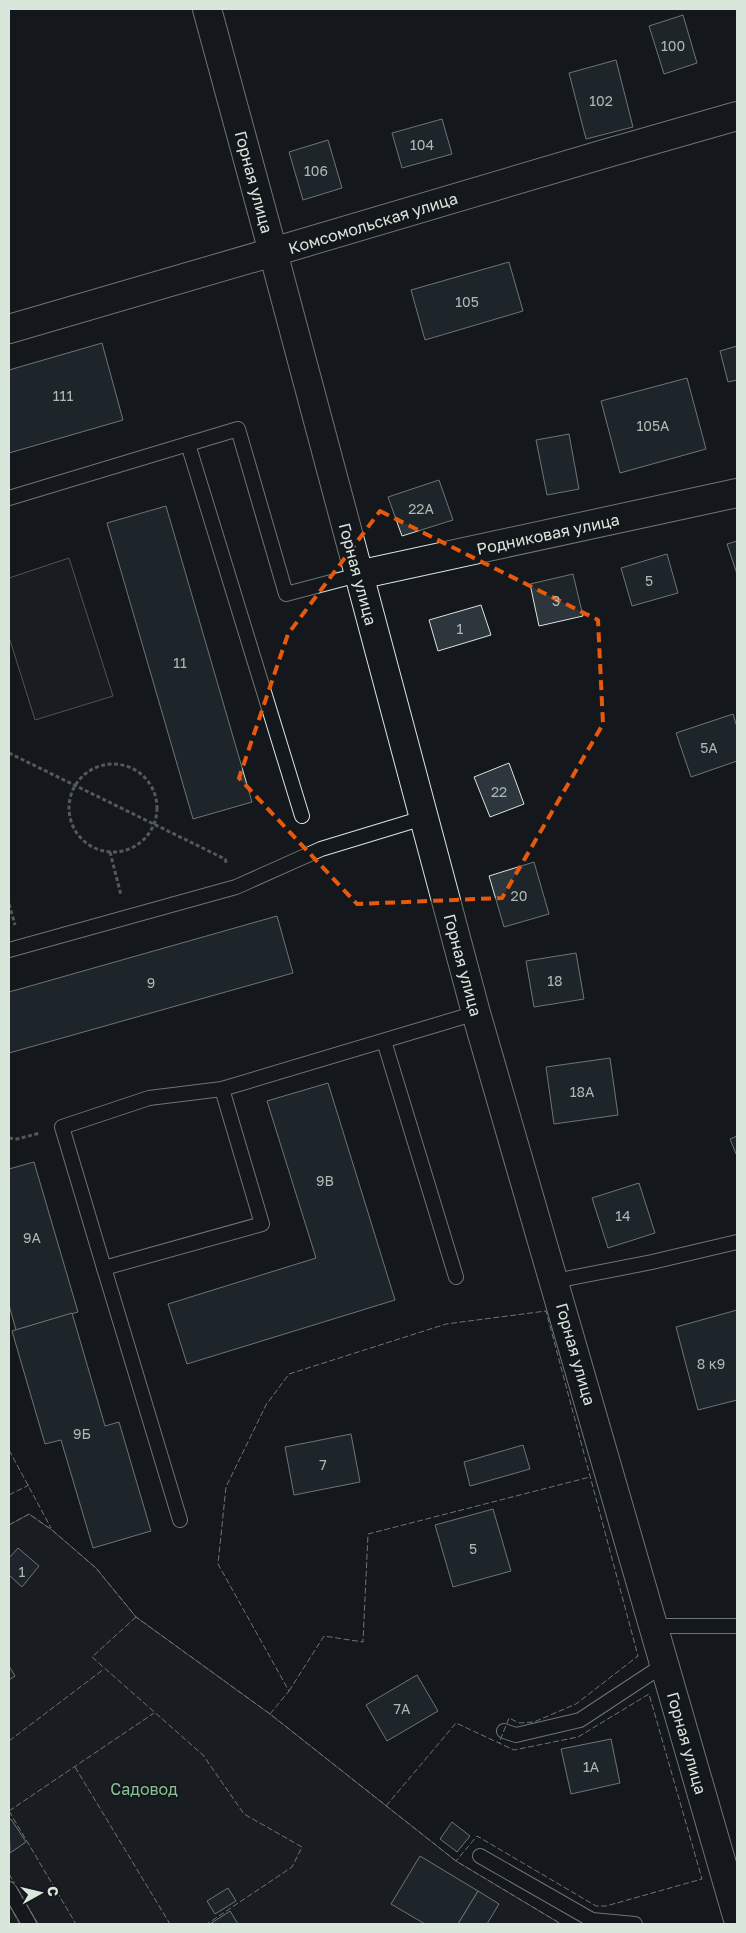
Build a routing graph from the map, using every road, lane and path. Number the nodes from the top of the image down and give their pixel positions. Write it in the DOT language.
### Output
graph roads {
  1 [pos="207,9"];
  2 [pos="737,116"];
  3 [pos="273,252"];
  4 [pos="9,329"];
  5 [pos="188,444"];
  6 [pos="737,493"];
  7 [pos="9,498"];
  8 [pos="358,575"];
  9 [pos="9,753"];
  10 [pos="74,785"];
  11 [pos="302,816"];
  12 [pos="423,818"];
  13 [pos="155,824"];
  14 [pos="110,852"];
  15 [pos="236,887"];
  16 [pos="9,904"];
  17 [pos="127,917"];
  18 [pos="17,933"];
  19 [pos="9,950"];
  20 [pos="476,1013"];
  21 [pos="384,1041"];
  22 [pos="222,1088"];
  23 [pos="62,1127"];
  24 [pos="9,1138"];
  25 [pos="737,1242"];
  26 [pos="104,1268"];
  27 [pos="456,1277"];
  28 [pos="555,1281"];
  29 [pos="180,1520"];
  30 [pos="654,1626"];
  31 [pos="737,1626"];
  32 [pos="664,1664"];
  33 [pos="504,1731"];
  34 [pos="480,1856"];
  35 [pos="731,1872"];
  36 [pos="9,1889"];
  37 [pos="737,1916"];
  38 [pos="29,1924"];
  39 [pos="635,1924"];
  1 -- 3 [label="street, Горная улица"];
  2 -- 3 [label="street, Комсомольская улица"];
  3 -- 4 [label="street, Комсомольская улица"];
  3 -- 8 [label="street, Горная улица"];
  5 -- 7 [label="lane"];
  5 -- 8 [label="lane"];
  5 -- 11 [label="lane"];
  6 -- 8 [label="street, Родниковая улица"];
  8 -- 12 [label="street, Горная улица"];
  9 -- 10 [label="path"];
  10 -- 13 [label="path"];
  10 -- 13 [label="path"];
  10 -- 14 [label="path"];
  12 -- 15 [label="lane"];
  12 -- 20 [label="street, Горная улица"];
  13 -- 14 [label="path"];
  13 -- 15 [label="path"];
  14 -- 17 [label="path"];
  15 -- 17 [label="lane"];
  16 -- 18 [label="path"];
  17 -- 19 [label="lane"];
  20 -- 21 [label="lane"];
  20 -- 28 [label="street, Горная улица"];
  21 -- 22 [label="lane"];
  21 -- 27 [label="lane"];
  22 -- 23 [label="lane"];
  22 -- 26 [label="lane"];
  23 -- 24 [label="path"];
  23 -- 26 [label="lane"];
  25 -- 28 [label="lane"];
  26 -- 29 [label="lane"];
  28 -- 30 [label="street, Горная улица"];
  30 -- 31 [label="lane"];
  30 -- 32 [label="street, Горная улица"];
  32 -- 33 [label="lane"];
  32 -- 35 [label="street, Горная улица"];
  34 -- 39 [label="lane"];
  35 -- 37 [label="street, Горная улица"];
  36 -- 38 [label="lane"];
}
